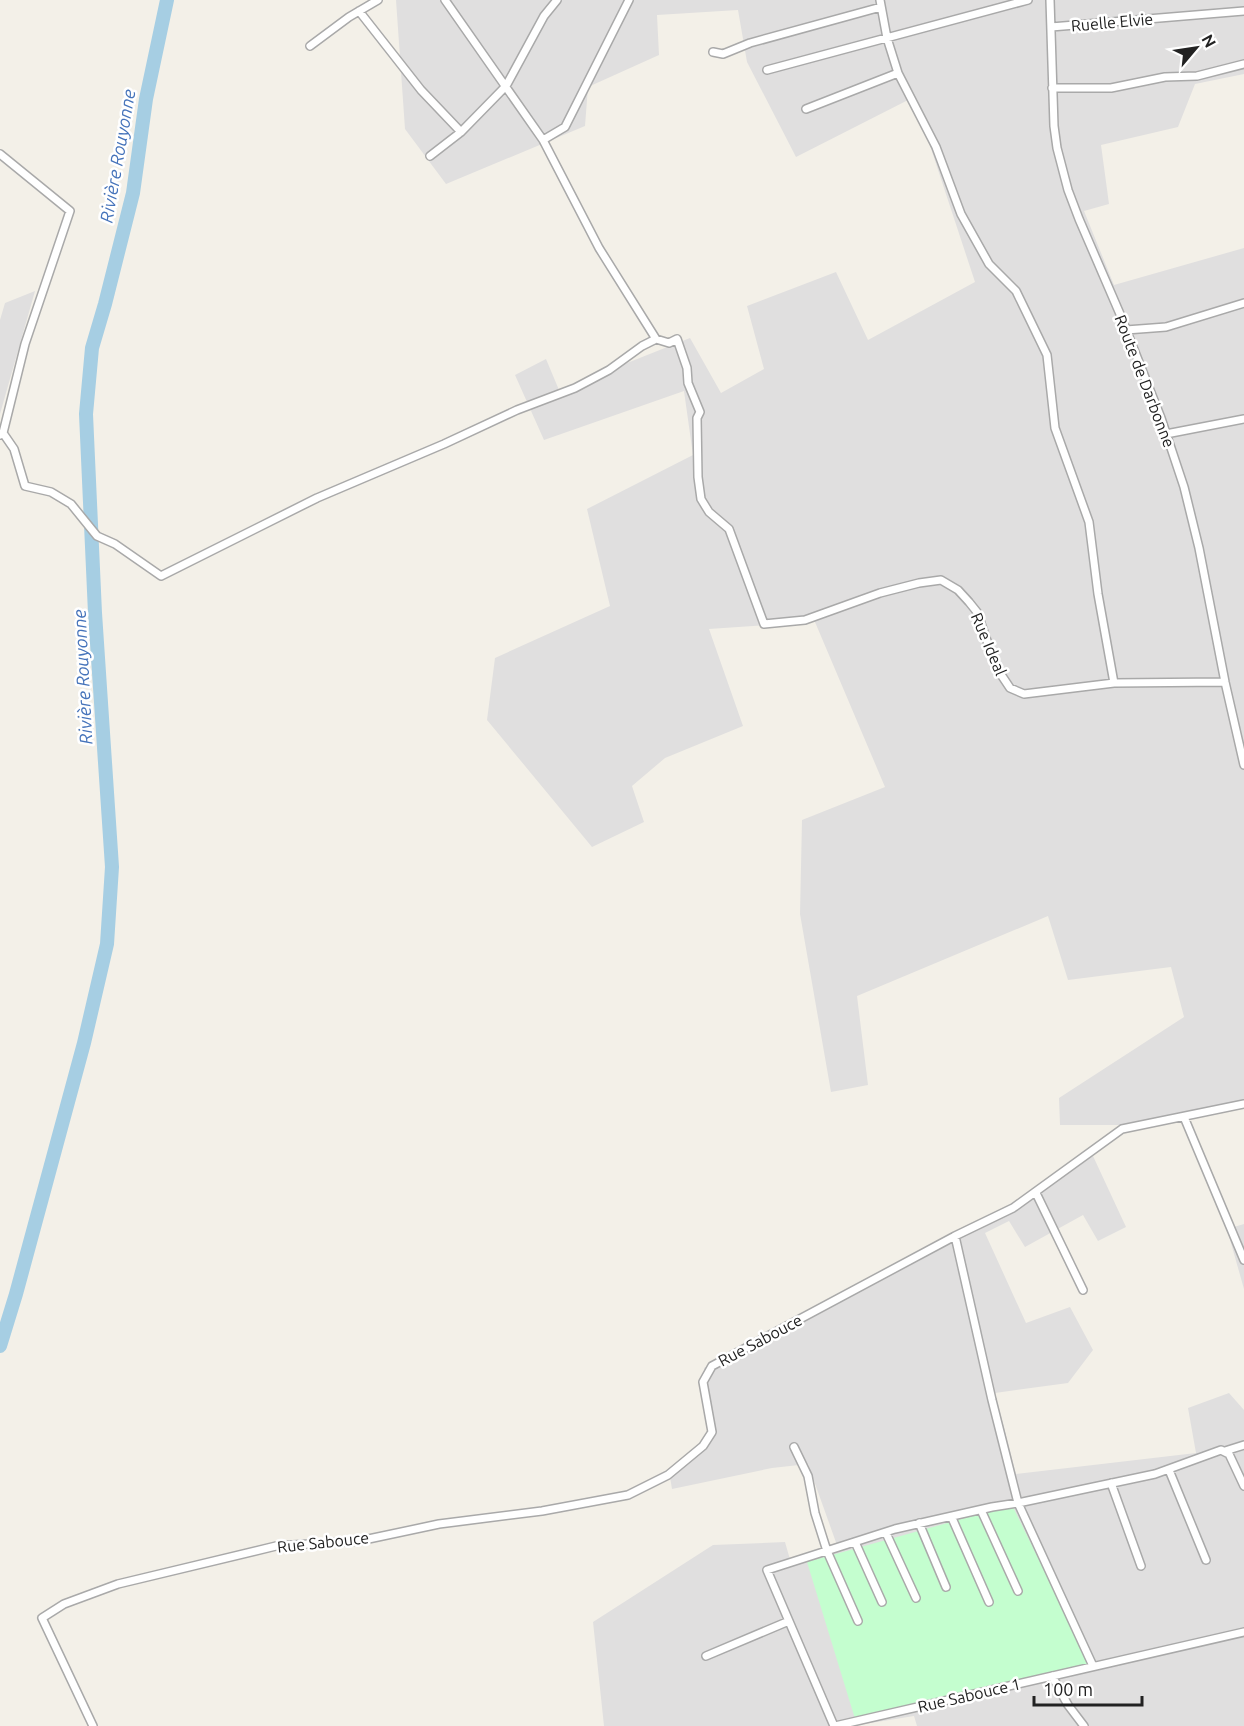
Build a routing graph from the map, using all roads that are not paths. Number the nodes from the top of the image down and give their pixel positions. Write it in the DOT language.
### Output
graph roads {
  1 [pos="378,0"];
  2 [pos="445,0"];
  3 [pos="557,0"];
  4 [pos="629,0"];
  5 [pos="1028,0"];
  6 [pos="1050,0"];
  7 [pos="881,3"];
  8 [pos="359,11"];
  9 [pos="1244,11"];
  10 [pos="1051,27"];
  11 [pos="887,38"];
  12 [pos="310,46"];
  13 [pos="713,52"];
  14 [pos="1244,64"];
  15 [pos="767,70"];
  16 [pos="898,73"];
  17 [pos="506,86"];
  18 [pos="1052,88"];
  19 [pos="806,109"];
  20 [pos="461,132"];
  21 [pos="543,140"];
  22 [pos="0,154"];
  23 [pos="430,156"];
  24 [pos="1244,303"];
  25 [pos="1126,330"];
  26 [pos="656,339"];
  27 [pos="1244,419"];
  28 [pos="1,434"];
  29 [pos="1166,434"];
  30 [pos="1225,682"];
  31 [pos="1114,683"];
  32 [pos="1244,765"];
  33 [pos="1244,1104"];
  34 [pos="1184,1117"];
  35 [pos="1036,1192"];
  36 [pos="956,1236"];
  37 [pos="1244,1260"];
  38 [pos="1083,1290"];
  39 [pos="1244,1445"];
  40 [pos="794,1447"];
  41 [pos="1225,1451"];
  42 [pos="1169,1470"];
  43 [pos="1112,1483"];
  44 [pos="1244,1486"];
  45 [pos="1018,1503"];
  46 [pos="981,1510"];
  47 [pos="952,1518"];
  48 [pos="919,1523"];
  49 [pos="886,1533"];
  50 [pos="855,1542"];
  51 [pos="828,1551"];
  52 [pos="1206,1560"];
  53 [pos="1141,1566"];
  54 [pos="946,1587"];
  55 [pos="1018,1591"];
  56 [pos="916,1598"];
  57 [pos="882,1602"];
  58 [pos="989,1602"];
  59 [pos="789,1621"];
  60 [pos="858,1621"];
  61 [pos="1244,1632"];
  62 [pos="706,1656"];
  63 [pos="1093,1666"];
  64 [pos="1052,1676"];
  65 [pos="93,1726"];
  66 [pos="834,1726"];
  67 [pos="1084,1726"];
  1 -- 8 [label="street"];
  2 -- 17 [label="street"];
  3 -- 17 [label="street"];
  4 -- 21 [label="street"];
  5 -- 11 [label="street"];
  6 -- 10 [label="street, Route de Darbonne"];
  7 -- 11 [label="street"];
  7 -- 13 [label="street"];
  8 -- 12 [label="street"];
  8 -- 20 [label="street"];
  9 -- 10 [label="street, Ruelle Elvie"];
  10 -- 18 [label="street, Route de Darbonne"];
  11 -- 15 [label="street"];
  11 -- 16 [label="street"];
  14 -- 18 [label="street"];
  16 -- 19 [label="street"];
  16 -- 31 [label="street"];
  17 -- 20 [label="street"];
  17 -- 21 [label="street"];
  18 -- 25 [label="street, Route de Darbonne"];
  20 -- 23 [label="street"];
  21 -- 26 [label="street"];
  22 -- 28 [label="street"];
  24 -- 25 [label="street"];
  25 -- 29 [label="street, Route de Darbonne"];
  26 -- 28 [label="street"];
  26 -- 31 [label="street, Rue Ideal"];
  27 -- 29 [label="street"];
  29 -- 30 [label="street, Route de Darbonne"];
  30 -- 31 [label="street, Rue Ideal"];
  30 -- 32 [label="street, Route de Darbonne"];
  33 -- 34 [label="street, Rue Sabouce"];
  34 -- 35 [label="street, Rue Sabouce"];
  34 -- 37 [label="street"];
  35 -- 36 [label="street, Rue Sabouce"];
  35 -- 38 [label="street"];
  36 -- 45 [label="street"];
  36 -- 65 [label="street, Rue Sabouce"];
  39 -- 41 [label="street"];
  40 -- 51 [label="street"];
  41 -- 42 [label="street"];
  41 -- 44 [label="street"];
  42 -- 43 [label="street"];
  42 -- 52 [label="street"];
  43 -- 45 [label="street"];
  43 -- 53 [label="street"];
  45 -- 46 [label="street"];
  45 -- 63 [label="street"];
  46 -- 47 [label="street"];
  46 -- 55 [label="street"];
  47 -- 48 [label="street"];
  47 -- 58 [label="street"];
  48 -- 49 [label="street"];
  48 -- 54 [label="street"];
  49 -- 50 [label="street"];
  49 -- 56 [label="street"];
  50 -- 51 [label="street"];
  50 -- 57 [label="street"];
  51 -- 59 [label="street"];
  51 -- 60 [label="street"];
  59 -- 62 [label="street"];
  59 -- 66 [label="street"];
  61 -- 63 [label="street, Rue Sabouce 1"];
  63 -- 64 [label="street, Rue Sabouce 1"];
  64 -- 66 [label="street, Rue Sabouce 1"];
  64 -- 67 [label="street"];
}
